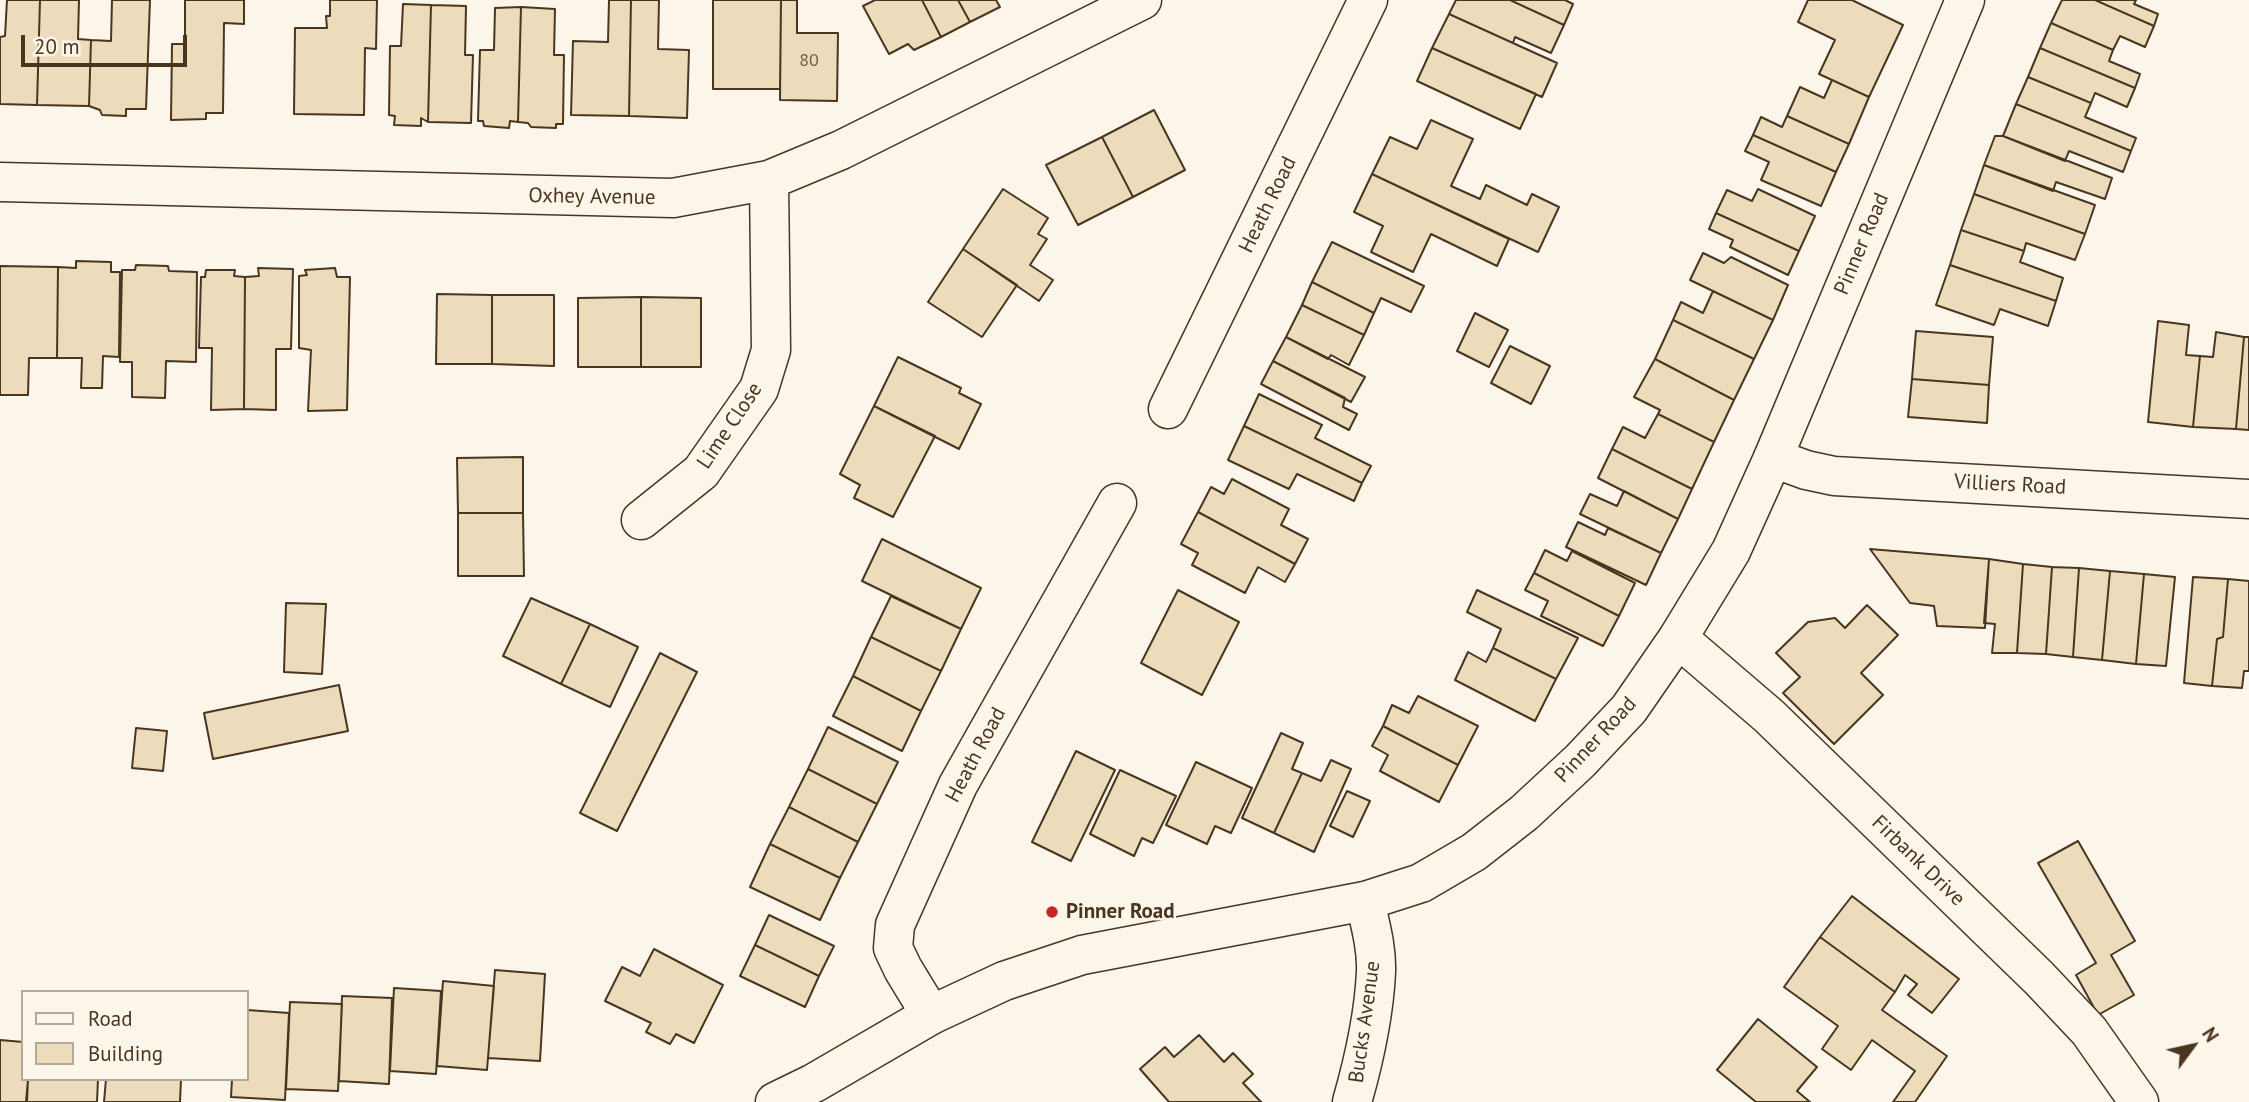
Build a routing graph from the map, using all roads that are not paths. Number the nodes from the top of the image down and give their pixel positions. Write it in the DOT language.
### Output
graph roads {
  1 [pos="1142,0"];
  2 [pos="1368,0"];
  3 [pos="1965,0"];
  4 [pos="769,180"];
  5 [pos="0,182"];
  6 [pos="1168,409"];
  7 [pos="1773,458"];
  8 [pos="2249,499"];
  9 [pos="1116,503"];
  10 [pos="640,520"];
  11 [pos="1678,638"];
  12 [pos="1365,901"];
  13 [pos="931,1015"];
  14 [pos="775,1102"];
  15 [pos="1352,1102"];
  16 [pos="2139,1102"];
  1 -- 4 [label="street, Oxhey Avenue"];
  2 -- 6 [label="street, Heath Road"];
  3 -- 7 [label="street, Pinner Road"];
  4 -- 5 [label="street, Oxhey Avenue"];
  4 -- 10 [label="street, Lime Close"];
  7 -- 8 [label="street, Villiers Road"];
  7 -- 11 [label="street, Pinner Road"];
  9 -- 13 [label="street, Heath Road"];
  11 -- 12 [label="street, Pinner Road"];
  11 -- 16 [label="street, Firbank Drive"];
  12 -- 13 [label="street, Pinner Road"];
  12 -- 15 [label="street, Bucks Avenue"];
  13 -- 14 [label="street, Pinner Road"];
}
